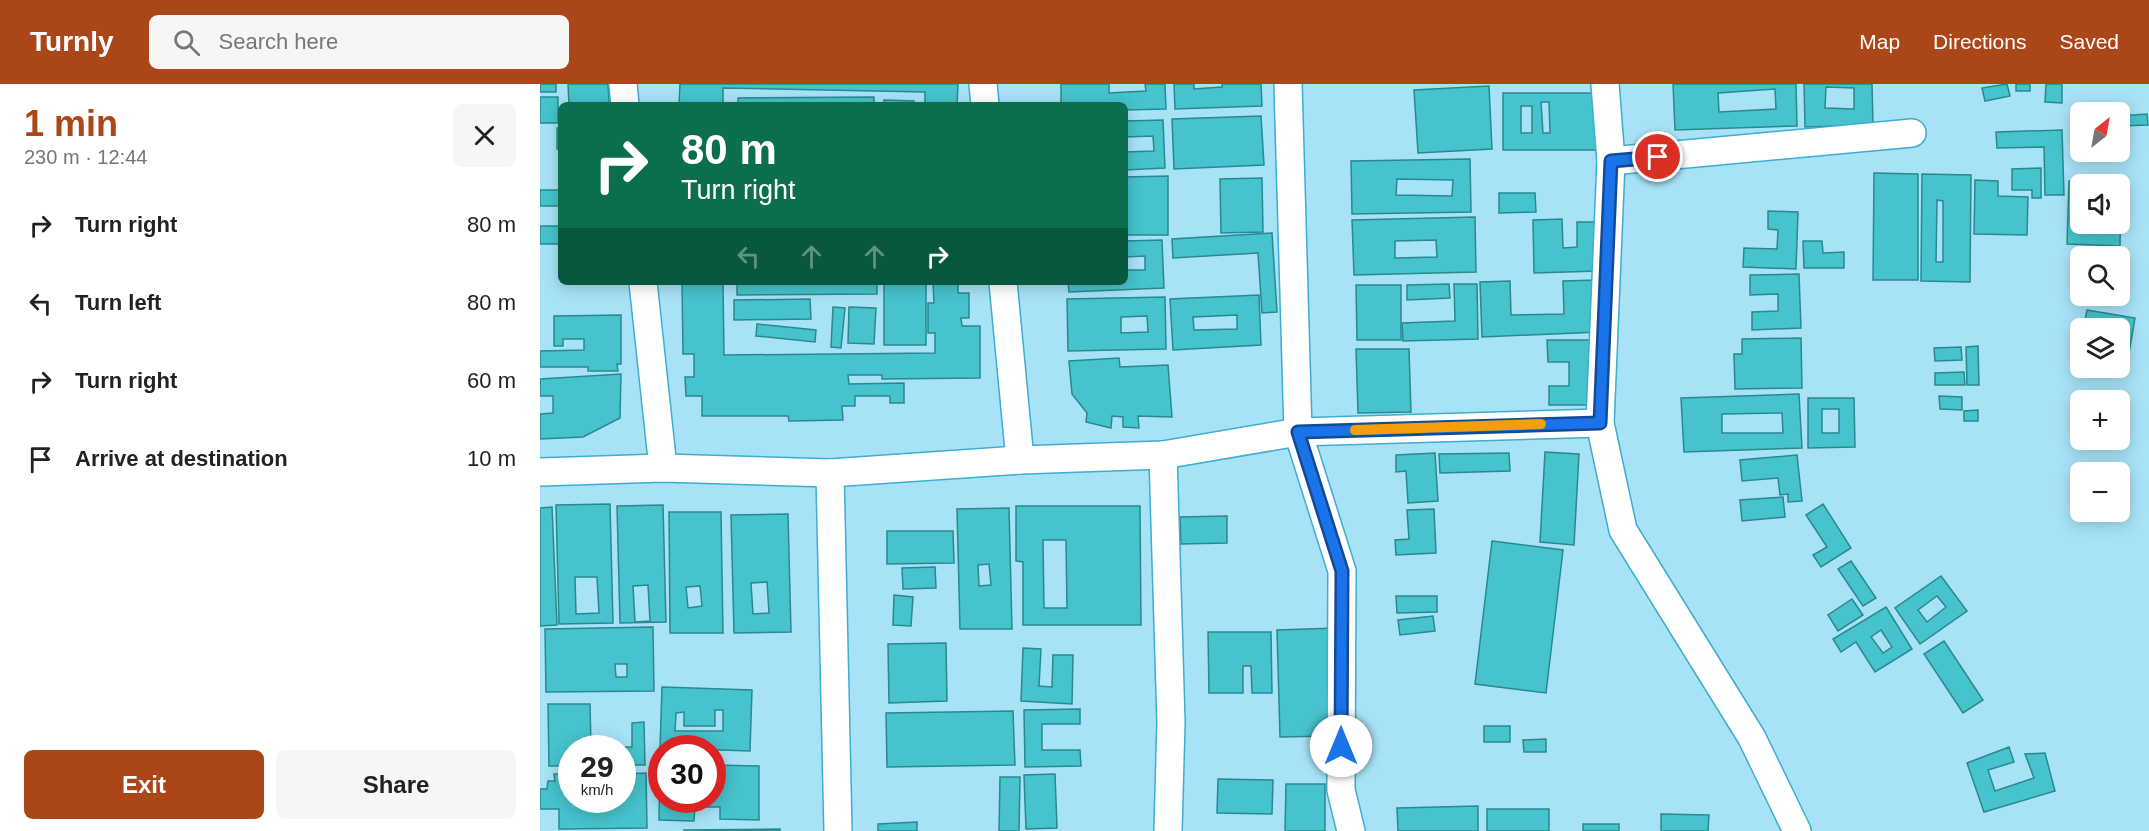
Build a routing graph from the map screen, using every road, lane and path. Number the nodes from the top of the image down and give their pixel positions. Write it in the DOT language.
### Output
graph roads {
  1 [pos="623,84"];
  2 [pos="983,84"];
  3 [pos="1288,84"];
  4 [pos="1605,84"];
  5 [pos="625,102"];
  6 [pos="985,102"];
  7 [pos="1912,134"];
  8 [pos="1611,161"];
  9 [pos="644,285"];
  10 [pos="1003,285"];
  11 [pos="1600,423"];
  12 [pos="1298,432"];
  13 [pos="1163,454"];
  14 [pos="1020,460"];
  15 [pos="663,468"];
  16 [pos="540,472"];
  17 [pos="830,473"];
  18 [pos="838,831"];
  19 [pos="1168,831"];
  20 [pos="1351,831"];
  21 [pos="1797,831"];
  1 -- 5 [label="street"];
  2 -- 6 [label="street"];
  3 -- 12 [label="street"];
  4 -- 8 [label="street"];
  7 -- 8 [label="street"];
  8 -- 11 [label="street"];
  9 -- 15 [label="street"];
  10 -- 14 [label="street"];
  11 -- 12 [label="street"];
  11 -- 21 [label="street"];
  12 -- 13 [label="street"];
  12 -- 20 [label="street"];
  13 -- 14 [label="street"];
  13 -- 19 [label="street"];
  14 -- 17 [label="street"];
  15 -- 16 [label="street"];
  15 -- 17 [label="street"];
  17 -- 18 [label="street"];
}
